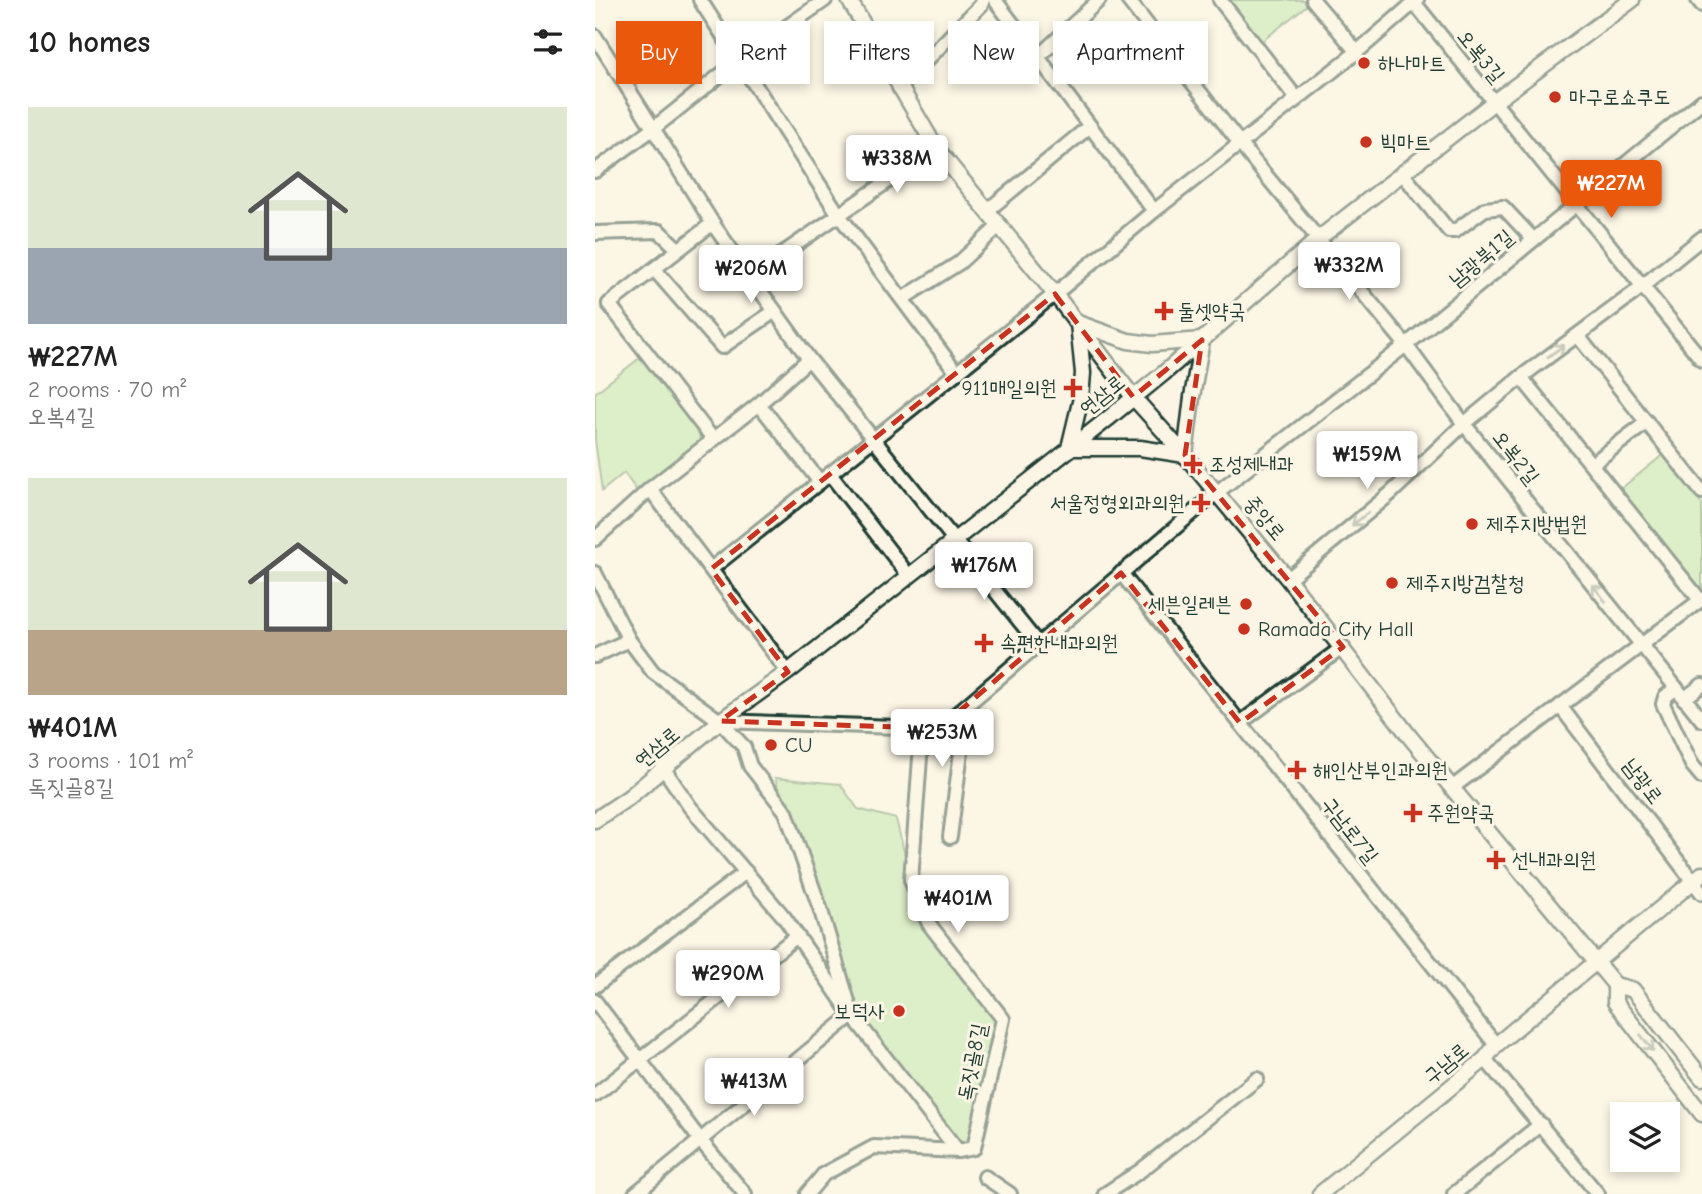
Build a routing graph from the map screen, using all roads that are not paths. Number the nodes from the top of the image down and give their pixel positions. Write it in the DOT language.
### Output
graph roads {
  1 [pos="700,0"];
  2 [pos="825,0"];
  3 [pos="849,0"];
  4 [pos="982,0"];
  5 [pos="995,0"];
  6 [pos="1099,0"];
  7 [pos="1128,0"];
  8 [pos="1220,0"];
  9 [pos="1313,0"];
  10 [pos="1632,0"];
  11 [pos="1698,0"];
  12 [pos="1414,1"];
  13 [pos="1702,5"];
  14 [pos="795,21"];
  15 [pos="1011,21"];
  16 [pos="716,26"];
  17 [pos="595,36"];
  18 [pos="1357,52"];
  19 [pos="1039,56"];
  20 [pos="1039,58"];
  21 [pos="716,79"];
  22 [pos="753,84"];
  23 [pos="899,88"];
  24 [pos="1297,99"];
  25 [pos="1702,101"];
  26 [pos="1494,102"];
  27 [pos="1090,127"];
  28 [pos="655,128"];
  29 [pos="1241,144"];
  30 [pos="936,148"];
  31 [pos="595,171"];
  32 [pos="1402,173"];
  33 [pos="1577,203"];
  34 [pos="988,210"];
  35 [pos="1154,211"];
  36 [pos="838,215"];
  37 [pos="713,223"];
  38 [pos="1000,225"];
  39 [pos="595,233"];
  40 [pos="1702,237"];
  41 [pos="1318,239"];
  42 [pos="1533,239"];
  43 [pos="678,249"];
  44 [pos="654,269"];
  45 [pos="750,276"];
  46 [pos="1642,286"];
  47 [pos="1055,293"];
  48 [pos="902,299"];
  49 [pos="595,300"];
  50 [pos="609,304"];
  51 [pos="775,311"];
  52 [pos="1078,324"];
  53 [pos="1578,335"];
  54 [pos="1202,340"];
  55 [pos="1406,345"];
  56 [pos="809,359"];
  57 [pos="1702,360"];
  58 [pos="957,373"];
  59 [pos="1521,377"];
  60 [pos="1133,397"];
  61 [pos="759,404"];
  62 [pos="1647,422"];
  63 [pos="1464,424"];
  64 [pos="712,438"];
  65 [pos="874,439"];
  66 [pos="1069,448"];
  67 [pos="1185,455"];
  68 [pos="1592,464"];
  69 [pos="825,478"];
  70 [pos="650,489"];
  71 [pos="1702,492"];
  72 [pos="1216,493"];
  73 [pos="595,539"];
  74 [pos="955,540"];
  75 [pos="711,569"];
  76 [pos="595,573"];
  77 [pos="1121,573"];
  78 [pos="909,576"];
  79 [pos="1288,579"];
  80 [pos="1701,599"];
  81 [pos="629,640"];
  82 [pos="1038,644"];
  83 [pos="1641,646"];
  84 [pos="1343,647"];
  85 [pos="595,656"];
  86 [pos="788,671"];
  87 [pos="1702,685"];
  88 [pos="1680,693"];
  89 [pos="967,705"];
  90 [pos="1560,706"];
  91 [pos="1702,720"];
  92 [pos="720,721"];
  93 [pos="1240,723"];
  94 [pos="921,744"];
  95 [pos="664,769"];
  96 [pos="1702,777"];
  97 [pos="1453,787"];
  98 [pos="595,820"];
  99 [pos="950,837"];
  100 [pos="746,872"];
  101 [pos="1699,883"];
  102 [pos="797,936"];
  103 [pos="1596,961"];
  104 [pos="1615,985"];
  105 [pos="595,986"];
  106 [pos="595,1001"];
  107 [pos="852,1015"];
  108 [pos="1496,1045"];
  109 [pos="639,1059"];
  110 [pos="1485,1059"];
  111 [pos="1702,1078"];
  112 [pos="1257,1079"];
  113 [pos="595,1094"];
  114 [pos="1702,1114"];
  115 [pos="1541,1124"];
  116 [pos="701,1141"];
  117 [pos="958,1151"];
  118 [pos="985,1177"];
  119 [pos="635,1194"];
  120 [pos="745,1194"];
  121 [pos="807,1194"];
  122 [pos="1010,1194"];
  123 [pos="1105,1194"];
  124 [pos="1320,1194"];
  125 [pos="1454,1194"];
  126 [pos="1598,1194"];
  1 -- 16 [label="street"];
  2 -- 14 [label="street"];
  3 -- 23 [label="main road, 중앙로"];
  4 -- 23 [label="street"];
  5 -- 15 [label="street"];
  6 -- 19 [label="street"];
  7 -- 29 [label="street, 오복2길"];
  8 -- 24 [label="street"];
  9 -- 18 [label="street"];
  10 -- 26 [label="main road, 연삼로"];
  11 -- 13 [label="street"];
  12 -- 18 [label="street"];
  12 -- 26 [label="street, 오복3길"];
  17 -- 28 [label="street"];
  18 -- 24 [label="street"];
  20 -- 27 [label="street"];
  21 -- 28 [label="street"];
  22 -- 36 [label="street"];
  23 -- 30 [label="main road, 중앙로"];
  24 -- 29 [label="street"];
  25 -- 33 [label="street, 남광북1길"];
  26 -- 32 [label="main road, 연삼로"];
  26 -- 33 [label="street, 오복3길"];
  27 -- 34 [label="street"];
  27 -- 35 [label="street"];
  28 -- 31 [label="street"];
  28 -- 37 [label="street"];
  29 -- 35 [label="street"];
  29 -- 41 [label="street, 오복2길"];
  30 -- 34 [label="main road, 중앙로"];
  30 -- 36 [label="street"];
  32 -- 41 [label="main road, 연삼로"];
  32 -- 42 [label="street"];
  33 -- 42 [label="street, 남광북1길"];
  33 -- 46 [label="street, 오복3길"];
  34 -- 38 [label="main road, 중앙로"];
  35 -- 47 [label="street"];
  36 -- 45 [label="street"];
  36 -- 48 [label="street"];
  37 -- 43 [label="street"];
  37 -- 45 [label="street"];
  38 -- 47 [label="main road, 중앙로"];
  38 -- 48 [label="street"];
  39 -- 43 [label="street"];
  40 -- 46 [label="street"];
  41 -- 54 [label="main road, 연삼로"];
  41 -- 55 [label="street, 오복2길"];
  42 -- 55 [label="street, 남광북1길"];
  43 -- 44 [label="street"];
  44 -- 50 [label="street"];
  44 -- 51 [label="street"];
  45 -- 51 [label="street"];
  46 -- 53 [label="street"];
  46 -- 57 [label="street, 오복3길"];
  47 -- 52 [label="main road, 중앙로"];
  47 -- 58 [label="street"];
  48 -- 58 [label="street"];
  49 -- 50 [label="street"];
  50 -- 64 [label="street"];
  51 -- 56 [label="street"];
  52 -- 54 [label="main road"];
  52 -- 60 [label="main road, 중앙로"];
  52 -- 66 [label="main road"];
  59 -- 53 [label="street, one-way"];
  53 -- 62 [label="street"];
  54 -- 60 [label="main road, 연삼로"];
  54 -- 67 [label="main road"];
  55 -- 63 [label="street, 오복2길"];
  55 -- 72 [label="street, 남광북1길"];
  56 -- 61 [label="street"];
  56 -- 65 [label="street"];
  58 -- 65 [label="street"];
  59 -- 63 [label="street"];
  59 -- 68 [label="street"];
  60 -- 66 [label="main road, 연삼로"];
  60 -- 67 [label="main road, 중앙로"];
  61 -- 64 [label="street"];
  61 -- 69 [label="street"];
  62 -- 68 [label="street"];
  62 -- 71 [label="street"];
  63 -- 79 [label="street, one-way"];
  83 -- 63 [label="street, 오복2길, one-way"];
  64 -- 70 [label="street"];
  65 -- 69 [label="street"];
  65 -- 74 [label="street"];
  66 -- 67 [label="main road"];
  66 -- 74 [label="main road, 연삼로"];
  67 -- 72 [label="main road, 중앙로"];
  68 -- 80 [label="street"];
  69 -- 75 [label="street"];
  69 -- 78 [label="street"];
  70 -- 73 [label="street"];
  70 -- 75 [label="street"];
  72 -- 77 [label="street"];
  72 -- 79 [label="main road, 중앙로"];
  74 -- 78 [label="main road, 연삼로"];
  74 -- 82 [label="street"];
  75 -- 86 [label="street"];
  76 -- 81 [label="street"];
  77 -- 82 [label="street"];
  77 -- 93 [label="street, 구남로7길"];
  78 -- 86 [label="main road, 연삼로"];
  79 -- 84 [label="main road, 중앙로"];
  80 -- 83 [label="street"];
  81 -- 85 [label="street"];
  81 -- 92 [label="street"];
  82 -- 89 [label="street"];
  83 -- 88 [label="street, 오복2길"];
  83 -- 90 [label="street"];
  84 -- 93 [label="street"];
  84 -- 97 [label="main road, 중앙로"];
  86 -- 92 [label="main road, 연삼로"];
  87 -- 88 [label="street"];
  88 -- 91 [label="street, 오복2길"];
  88 -- 96 [label="street"];
  89 -- 94 [label="street"];
  89 -- 99 [label="street"];
  90 -- 97 [label="street"];
  90 -- 101 [label="street, 남광로"];
  92 -- 94 [label="street"];
  92 -- 95 [label="main road, 연삼로"];
  92 -- 107 [label="street"];
  93 -- 108 [label="street, 구남로7길"];
  94 -- 117 [label="street, 독짓골8길"];
  95 -- 98 [label="main road, 연삼로"];
  95 -- 100 [label="street"];
  97 -- 103 [label="main road, 중앙로"];
  100 -- 102 [label="street"];
  100 -- 105 [label="street"];
  101 -- 103 [label="main road, 남광로"];
  102 -- 107 [label="street"];
  102 -- 109 [label="street"];
  103 -- 104 [label="main road, 중앙로"];
  103 -- 108 [label="main road, 구남로"];
  104 -- 111 [label="main road, 중앙로"];
  104 -- 114 [label="main road, 중앙로, one-way"];
  106 -- 109 [label="street"];
  107 -- 116 [label="street"];
  107 -- 117 [label="street"];
  108 -- 110 [label="main road, 구남로"];
  109 -- 113 [label="street"];
  109 -- 116 [label="street"];
  110 -- 115 [label="street"];
  110 -- 124 [label="main road, 구남로"];
  112 -- 123 [label="street"];
  115 -- 125 [label="street"];
  115 -- 126 [label="street"];
  116 -- 119 [label="street"];
  116 -- 120 [label="street"];
  117 -- 121 [label="street"];
  118 -- 122 [label="street"];
}
